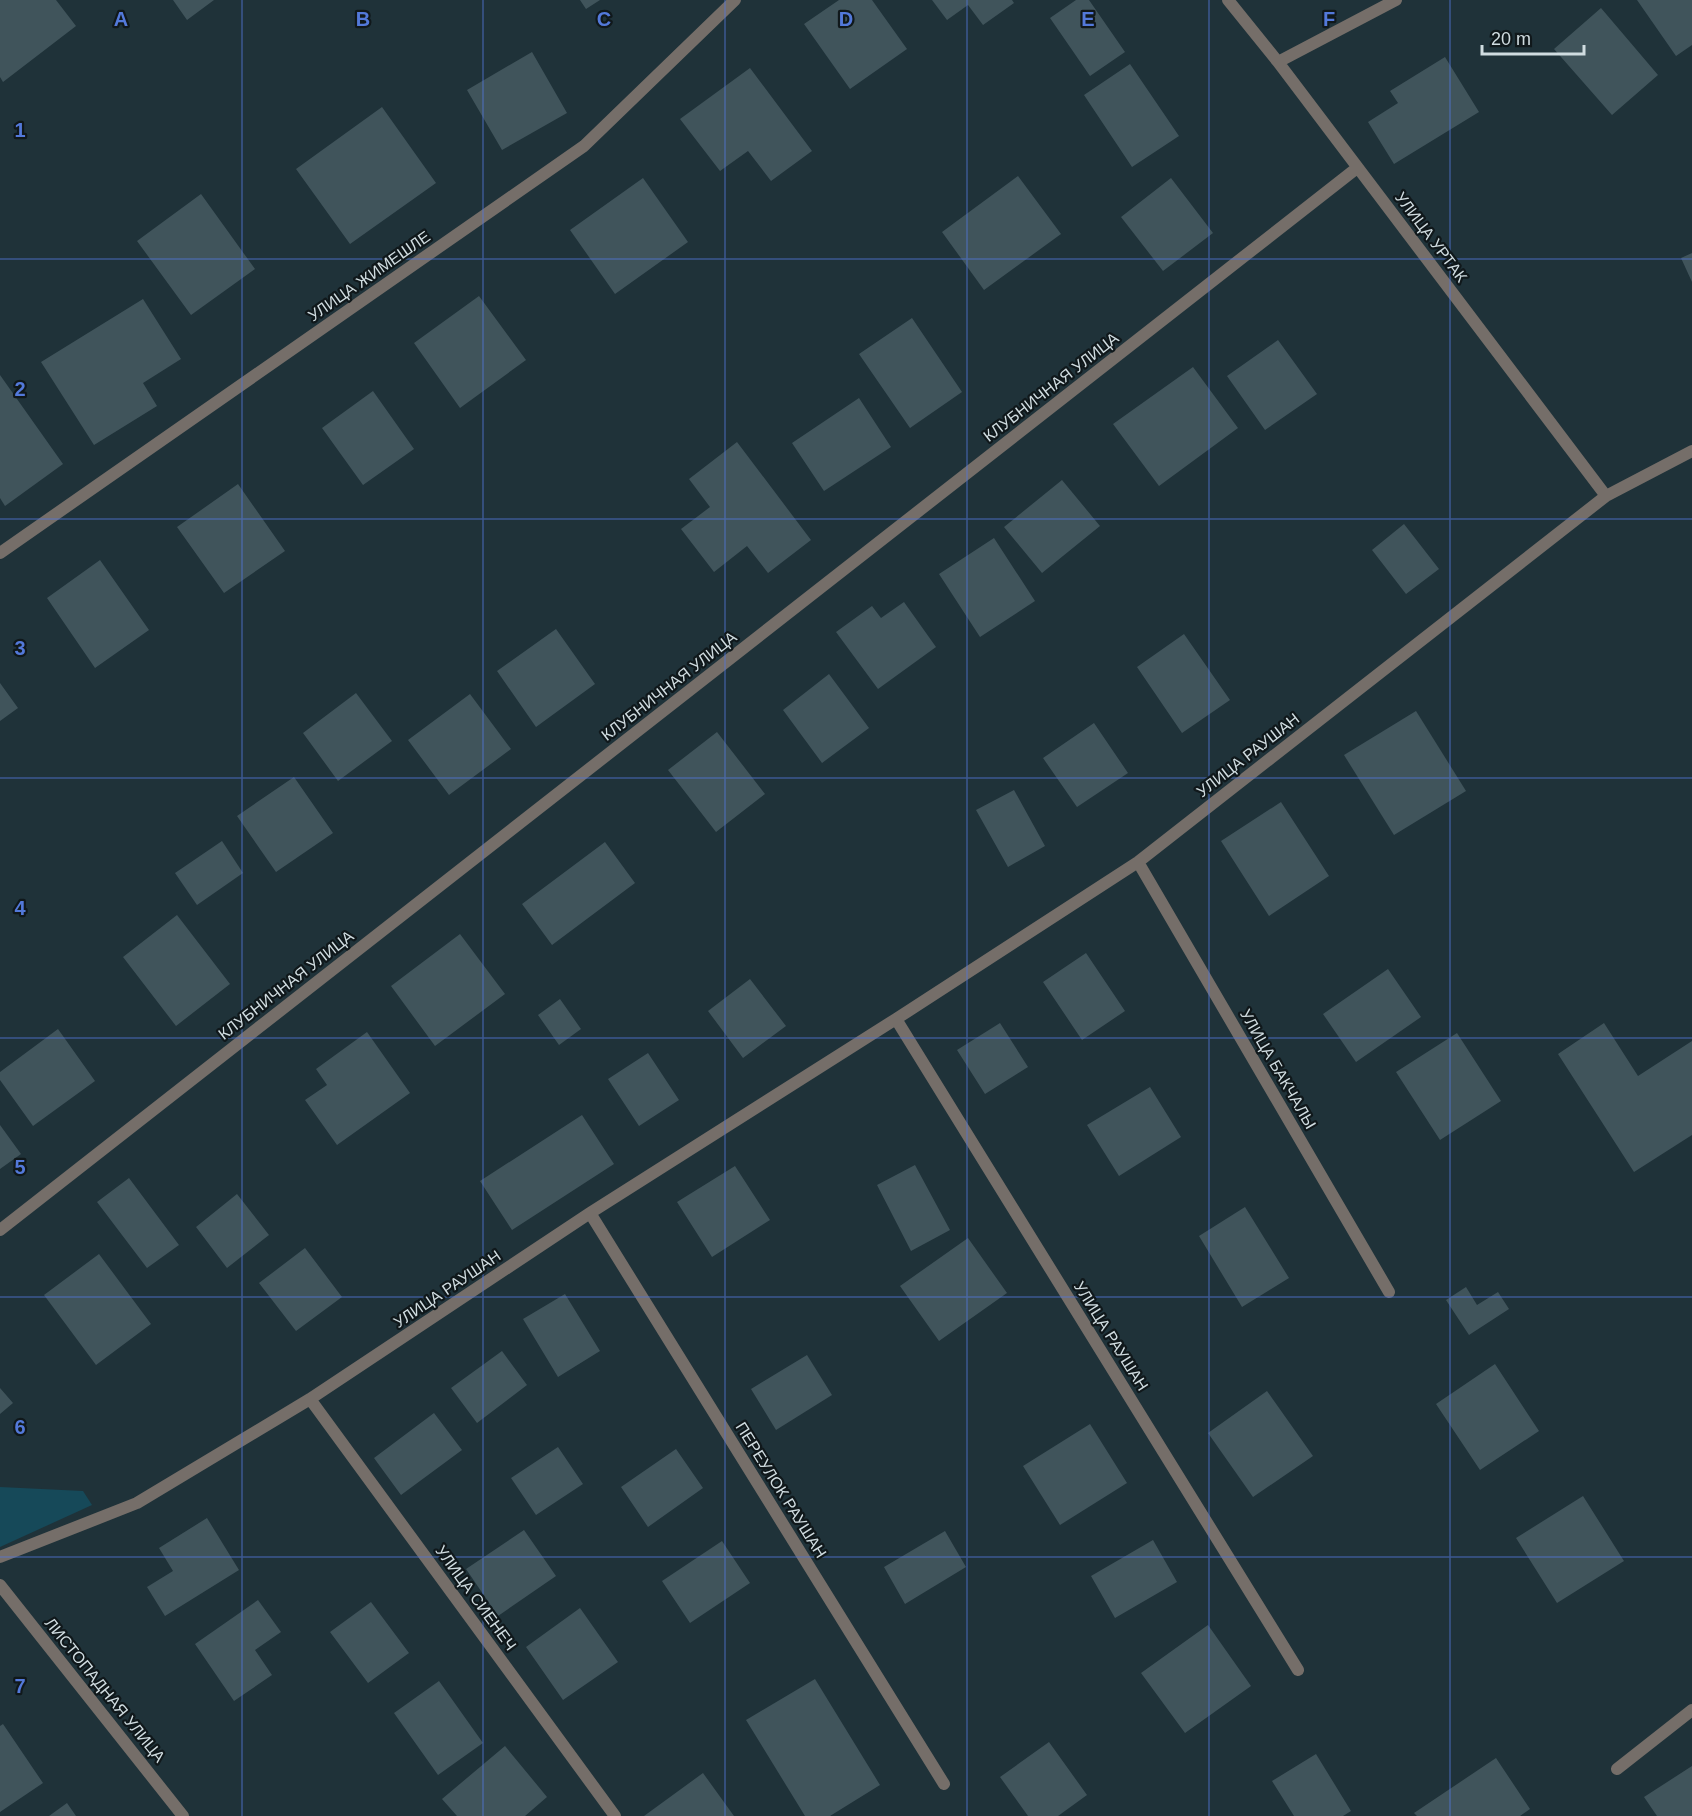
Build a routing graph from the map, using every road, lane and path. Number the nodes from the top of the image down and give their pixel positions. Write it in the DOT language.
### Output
graph roads {
  1 [pos="735,0"];
  2 [pos="1228,0"];
  3 [pos="1396,0"];
  4 [pos="1278,62"];
  5 [pos="1357,168"];
  6 [pos="1692,451"];
  7 [pos="1605,496"];
  8 [pos="0,553"];
  9 [pos="1138,862"];
  10 [pos="896,1019"];
  11 [pos="590,1214"];
  12 [pos="0,1230"];
  13 [pos="1389,1292"];
  14 [pos="310,1399"];
  15 [pos="0,1557"];
  16 [pos="0,1585"];
  17 [pos="1298,1670"];
  18 [pos="1692,1710"];
  19 [pos="1617,1769"];
  20 [pos="944,1784"];
  21 [pos="183,1816"];
  22 [pos="615,1816"];
  1 -- 8 [label="street, УЛИЦА ЖИМЕШЛЕ"];
  2 -- 4 [label="street, УЛИЦА УРТАК"];
  3 -- 4 [label="street"];
  4 -- 5 [label="street, УЛИЦА УРТАК"];
  5 -- 7 [label="street, УЛИЦА УРТАК"];
  5 -- 12 [label="street, КЛУБНИЧНАЯ УЛИЦА"];
  6 -- 7 [label="street, УЛИЦА РАУШАН"];
  7 -- 9 [label="street, УЛИЦА РАУШАН"];
  9 -- 10 [label="street, УЛИЦА РАУШАН"];
  9 -- 13 [label="street, УЛИЦА БАКЧАЛЫ"];
  10 -- 11 [label="street, УЛИЦА РАУШАН"];
  10 -- 17 [label="street, УЛИЦА РАУШАН"];
  11 -- 14 [label="street, УЛИЦА РАУШАН"];
  11 -- 20 [label="street, ПЕРЕУЛОК РАУШАН"];
  14 -- 15 [label="street, УЛИЦА РАУШАН"];
  14 -- 22 [label="street, УЛИЦА СИЕНЕЧ"];
  16 -- 21 [label="street, ЛИСТОПАДНАЯ УЛИЦА"];
  18 -- 19 [label="street"];
}
